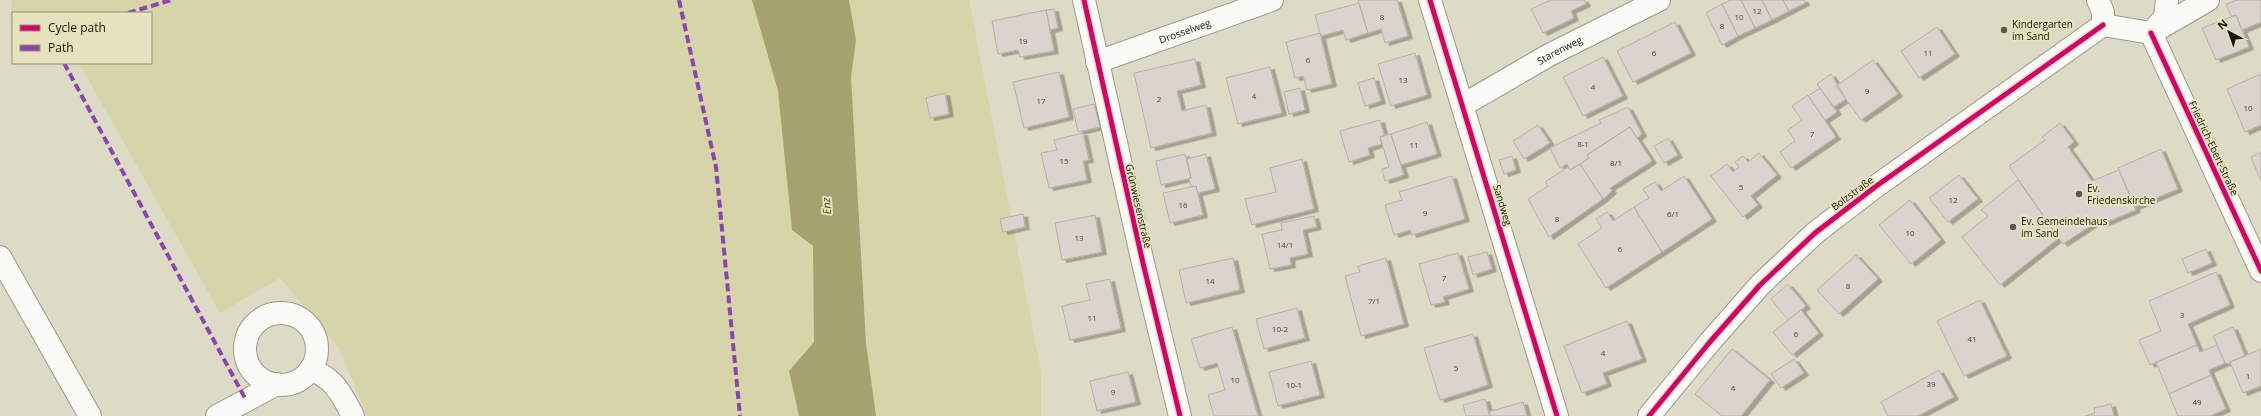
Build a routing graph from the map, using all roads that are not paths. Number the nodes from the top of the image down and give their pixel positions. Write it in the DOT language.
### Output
graph roads {
  1 [pos="1084,0"];
  2 [pos="1272,0"];
  3 [pos="1430,0"];
  4 [pos="1659,0"];
  5 [pos="2098,0"];
  6 [pos="2167,0"];
  7 [pos="2208,0"];
  8 [pos="2103,25"];
  9 [pos="2151,33"];
  10 [pos="1097,62"];
  11 [pos="1463,105"];
  12 [pos="0,257"];
  13 [pos="2261,271"];
  14 [pos="310,370"];
  15 [pos="277,384"];
  16 [pos="90,416"];
  17 [pos="217,416"];
  18 [pos="353,416"];
  19 [pos="1180,416"];
  20 [pos="1557,416"];
  21 [pos="1649,416"];
  1 -- 10 [label="street, Grünwiesenstraße"];
  2 -- 10 [label="street, Drosselweg"];
  3 -- 11 [label="street, Sandweg"];
  4 -- 11 [label="street, Starenweg"];
  5 -- 8 [label="street"];
  6 -- 9 [label="street"];
  7 -- 9 [label="street"];
  8 -- 9 [label="street"];
  8 -- 21 [label="street, Bolzstraße"];
  9 -- 13 [label="street, Friedrich-Ebert-Straße"];
  10 -- 19 [label="street, Grünwiesenstraße"];
  11 -- 20 [label="street, Sandweg"];
  12 -- 16 [label="street"];
  14 -- 15 [label="street"];
  14 -- 15 [label="street"];
  14 -- 18 [label="street"];
  15 -- 17 [label="street"];
}
